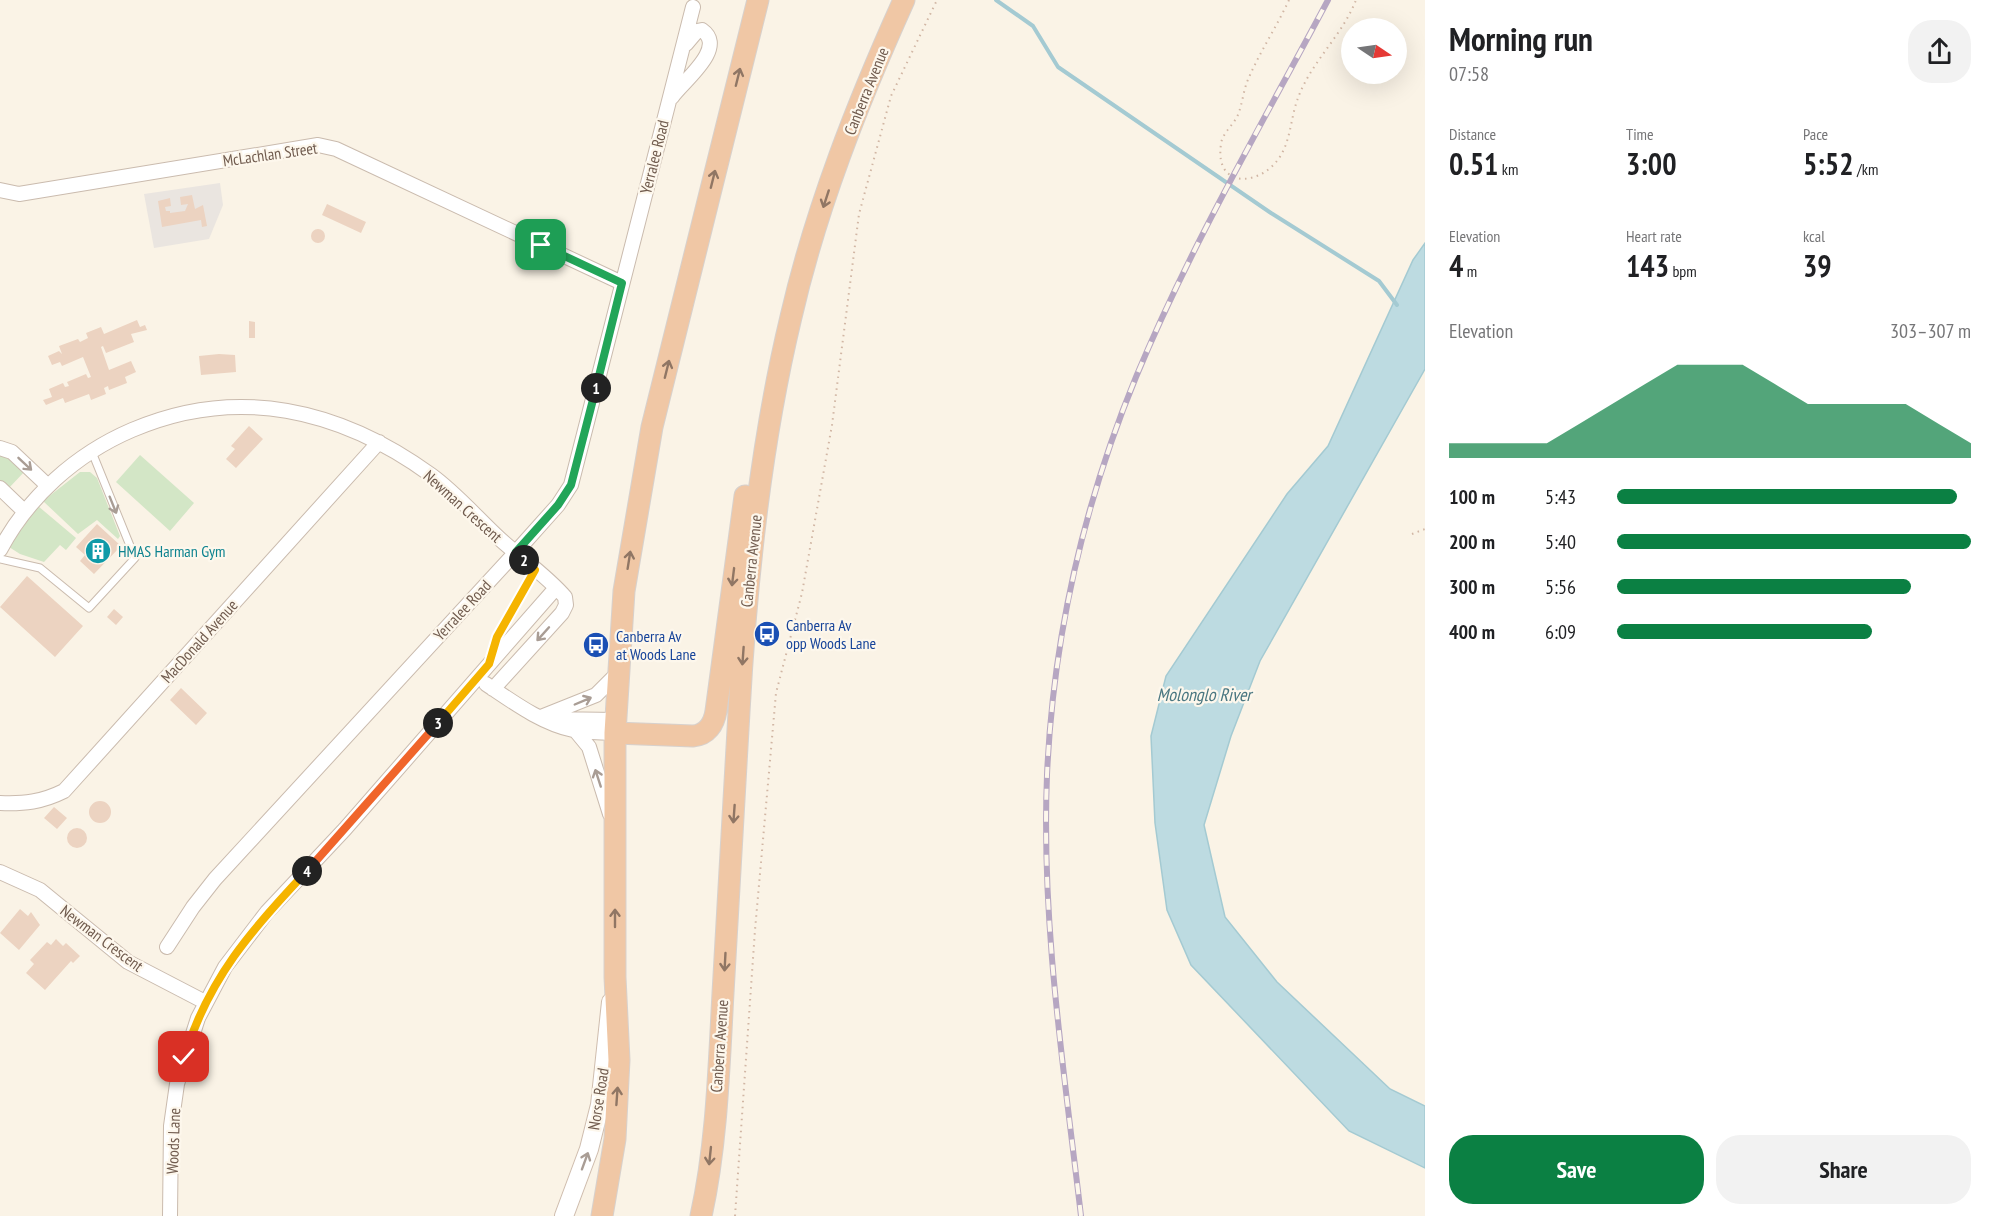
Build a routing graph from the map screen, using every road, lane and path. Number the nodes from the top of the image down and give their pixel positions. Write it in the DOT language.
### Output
graph roads {
  1 [pos="758,0"];
  2 [pos="904,0"];
  3 [pos="937,0"];
  4 [pos="1289,0"];
  5 [pos="1356,0"];
  6 [pos="693,7"];
  7 [pos="681,51"];
  8 [pos="667,106"];
  9 [pos="0,190"];
  10 [pos="622,283"];
  11 [pos="791,316"];
  12 [pos="378,442"];
  13 [pos="0,448"];
  14 [pos="92,452"];
  15 [pos="47,485"];
  16 [pos="0,488"];
  17 [pos="24,511"];
  18 [pos="1425,529"];
  19 [pos="1412,534"];
  20 [pos="0,550"];
  21 [pos="516,552"];
  22 [pos="0,559"];
  23 [pos="535,570"];
  24 [pos="555,589"];
  25 [pos="489,664"];
  26 [pos="617,674"];
  27 [pos="477,678"];
  28 [pos="493,689"];
  29 [pos="544,718"];
  30 [pos="616,727"];
  31 [pos="709,729"];
  32 [pos="575,730"];
  33 [pos="737,756"];
  34 [pos="0,803"];
  35 [pos="615,830"];
  36 [pos="0,872"];
  37 [pos="167,947"];
  38 [pos="615,977"];
  39 [pos="205,1002"];
  40 [pos="170,1216"];
  41 [pos="564,1216"];
  42 [pos="602,1216"];
  43 [pos="700,1216"];
  44 [pos="735,1216"];
  26 -- 1 [label="highway, one-way"];
  2 -- 11 [label="highway, Canberra Avenue, one-way"];
  3 -- 44 [label="path"];
  4 -- 5 [label="path"];
  6 -- 7 [label="street, Yerralee Road"];
  7 -- 8 [label="street, Yerralee Road"];
  7 -- 8 [label="street, Yerralee Road"];
  8 -- 10 [label="street, Yerralee Road"];
  9 -- 10 [label="street, McLachlan Street"];
  10 -- 21 [label="street, Yerralee Road"];
  11 -- 31 [label="highway, one-way"];
  11 -- 33 [label="highway, Canberra Avenue, one-way"];
  12 -- 14 [label="street, Newman Crescent"];
  12 -- 21 [label="street, Newman Crescent"];
  12 -- 34 [label="street, MacDonald Avenue"];
  13 -- 15 [label="street, one-way"];
  14 -- 15 [label="street, Newman Crescent"];
  14 -- 22 [label="lane, one-way"];
  15 -- 17 [label="street, Newman Crescent"];
  16 -- 17 [label="street"];
  17 -- 20 [label="street, Newman Crescent"];
  18 -- 19 [label="path"];
  21 -- 23 [label="street, Newman Crescent"];
  21 -- 37 [label="street, Yerralee Road"];
  23 -- 24 [label="street, Newman Crescent"];
  23 -- 25 [label="lane"];
  24 -- 25 [label="street, Woods Lane"];
  24 -- 28 [label="street, one-way"];
  25 -- 27 [label="street, Woods Lane"];
  29 -- 26 [label="street, one-way"];
  26 -- 30 [label="highway"];
  27 -- 28 [label="street"];
  27 -- 39 [label="street, Woods Lane"];
  28 -- 29 [label="street"];
  29 -- 30 [label="street"];
  29 -- 32 [label="street"];
  30 -- 31 [label="highway"];
  30 -- 32 [label="street"];
  30 -- 35 [label="highway"];
  31 -- 33 [label="highway"];
  35 -- 32 [label="street, one-way"];
  33 -- 43 [label="highway, Canberra Avenue, one-way"];
  38 -- 35 [label="highway, one-way"];
  36 -- 39 [label="street, Newman Crescent"];
  41 -- 38 [label="main road, Norse Road, one-way"];
  42 -- 38 [label="highway, one-way"];
  39 -- 40 [label="street, Woods Lane"];
}
